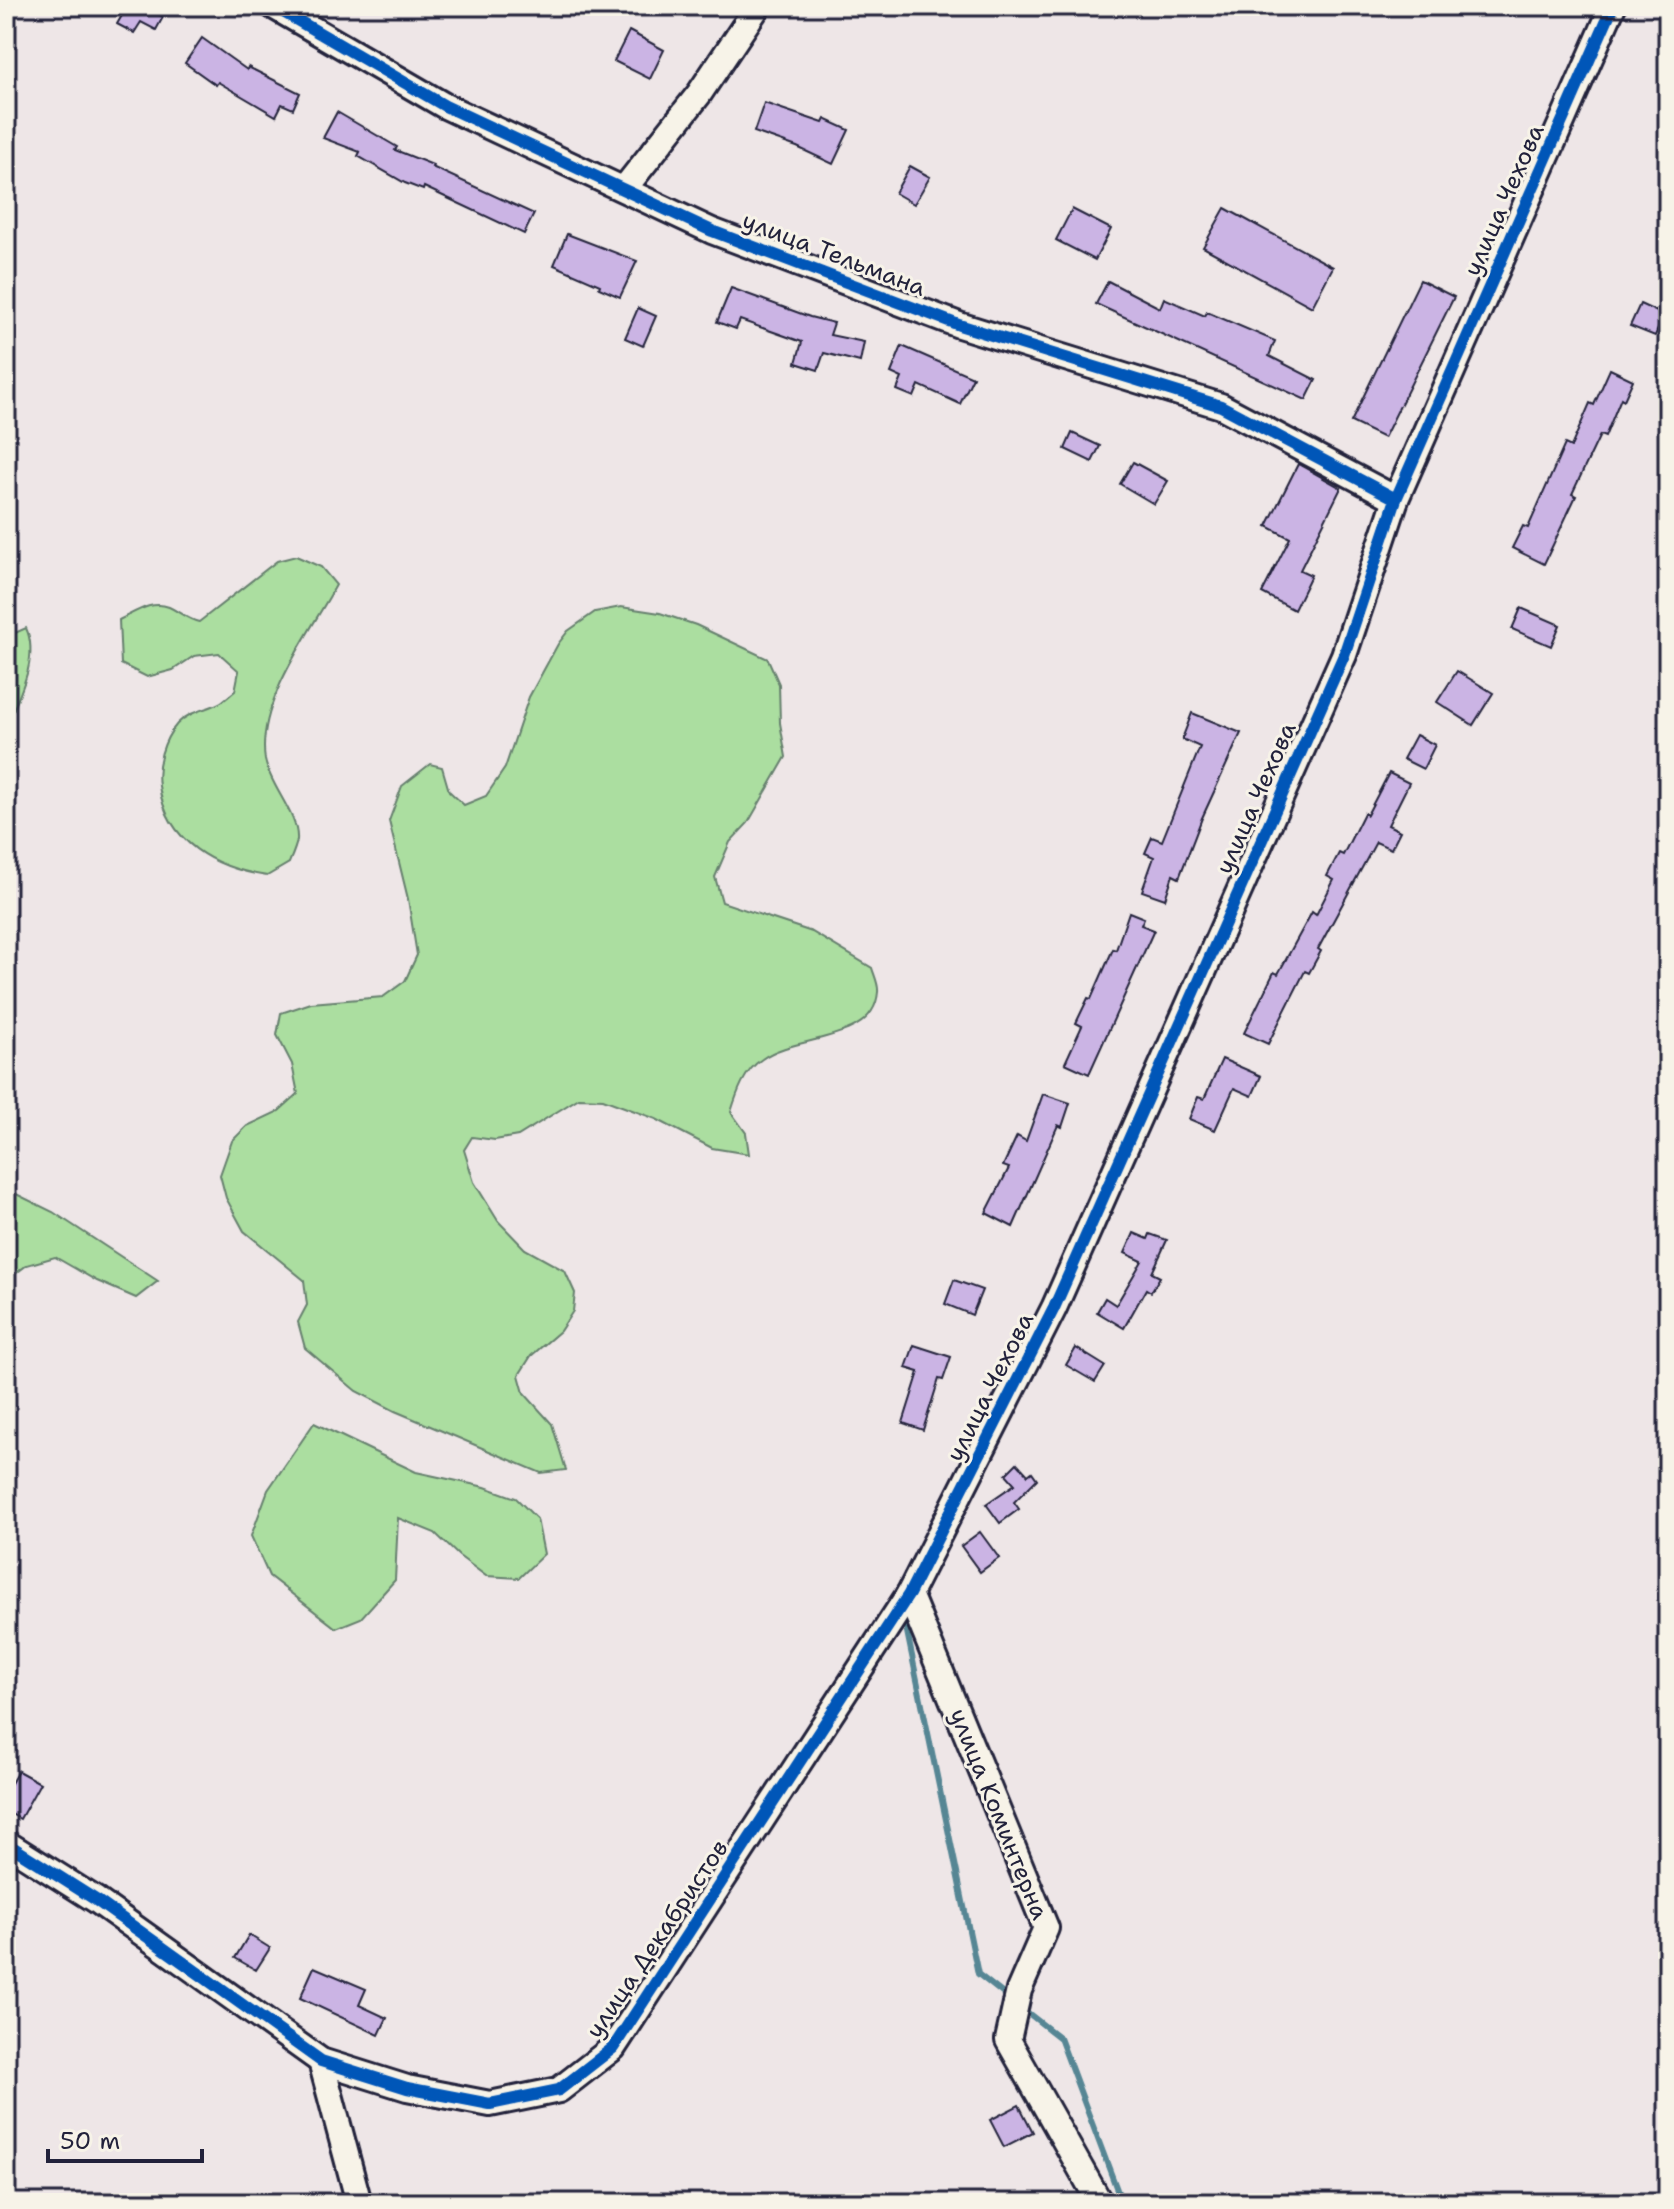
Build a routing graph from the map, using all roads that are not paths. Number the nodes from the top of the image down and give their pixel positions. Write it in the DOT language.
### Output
graph roads {
  1 [pos="273,6"];
  2 [pos="758,6"];
  3 [pos="1613,6"];
  4 [pos="624,189"];
  5 [pos="1396,499"];
  6 [pos="909,1594"];
  7 [pos="6,1843"];
  8 [pos="321,2061"];
  9 [pos="359,2203"];
  10 [pos="1100,2203"];
  1 -- 4 [label="street, улица Тельмана"];
  2 -- 4 [label="street"];
  3 -- 5 [label="street, улица Чехова"];
  4 -- 5 [label="street, улица Тельмана"];
  5 -- 6 [label="street, улица Чехова"];
  6 -- 8 [label="street, улица Декабристов"];
  6 -- 10 [label="street, улица Коминтерна"];
  7 -- 8 [label="street, улица Декабристов"];
  8 -- 9 [label="street"];
}
